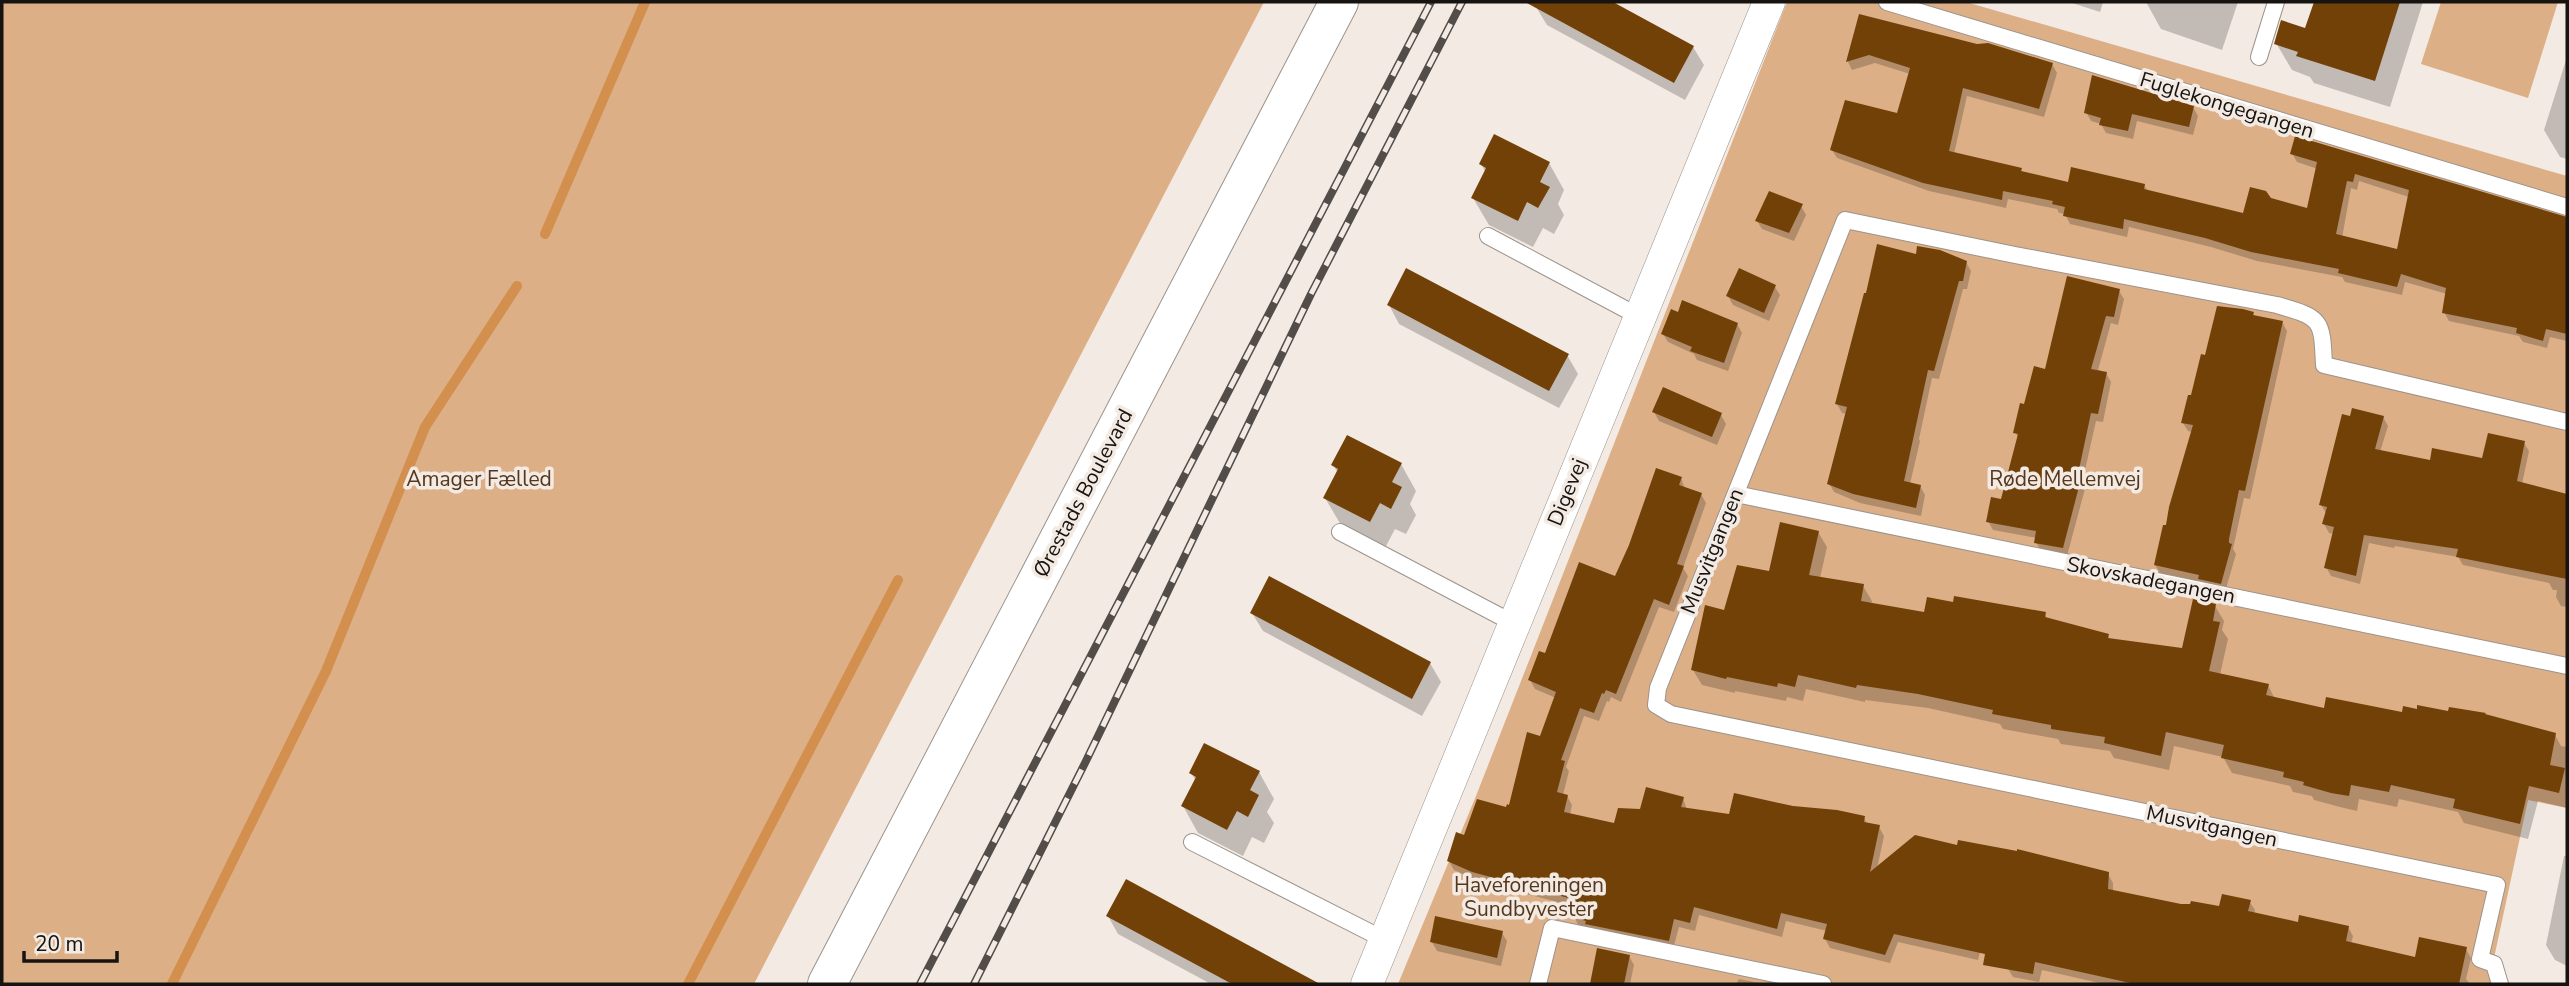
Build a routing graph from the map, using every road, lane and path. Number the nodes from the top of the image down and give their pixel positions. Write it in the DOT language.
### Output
graph roads {
  1 [pos="1339,2"];
  2 [pos="1887,2"];
  3 [pos="2276,2"];
  4 [pos="1767,3"];
  5 [pos="2259,57"];
  6 [pos="2567,207"];
  7 [pos="1488,236"];
  8 [pos="1640,317"];
  9 [pos="2567,422"];
  10 [pos="1736,494"];
  11 [pos="1340,532"];
  12 [pos="1513,623"];
  13 [pos="2567,666"];
  14 [pos="1192,842"];
  15 [pos="1385,940"];
  16 [pos="827,984"];
  17 [pos="1367,984"];
  18 [pos="1538,984"];
  19 [pos="1823,984"];
  20 [pos="2500,984"];
  1 -- 16 [label="street, Ørestads Boulevard"];
  2 -- 6 [label="lane, Fuglekongegangen"];
  3 -- 5 [label="lane"];
  4 -- 8 [label="street, Digevej"];
  7 -- 8 [label="lane"];
  8 -- 12 [label="street, Digevej"];
  9 -- 10 [label="lane, Musvitgangen"];
  10 -- 13 [label="lane, Skovskadegangen"];
  10 -- 20 [label="lane, Musvitgangen"];
  11 -- 12 [label="lane"];
  12 -- 15 [label="street, Digevej"];
  14 -- 15 [label="lane"];
  15 -- 17 [label="street, Digevej"];
  18 -- 19 [label="lane"];
}
